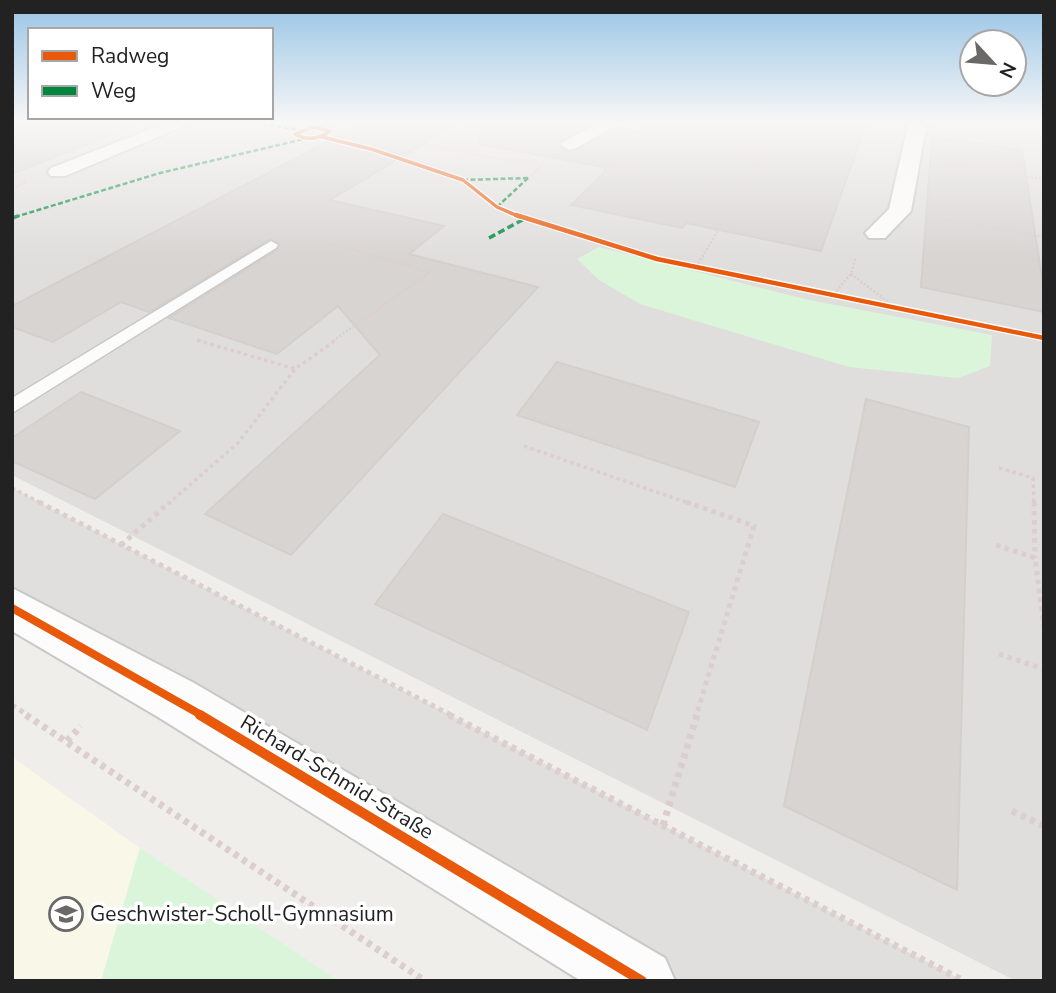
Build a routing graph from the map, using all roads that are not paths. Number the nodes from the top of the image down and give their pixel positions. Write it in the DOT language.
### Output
graph roads {
  1 [pos="70,167"];
  2 [pos="910,167"];
  3 [pos="58,172"];
  4 [pos="877,233"];
  5 [pos="271,245"];
  6 [pos="12,407"];
  7 [pos="12,608"];
  8 [pos="642,981"];
  1 -- 3 [label="street"];
  2 -- 4 [label="street"];
  5 -- 6 [label="lane"];
  7 -- 8 [label="street, Richard-Schmid-Straße"];
}
